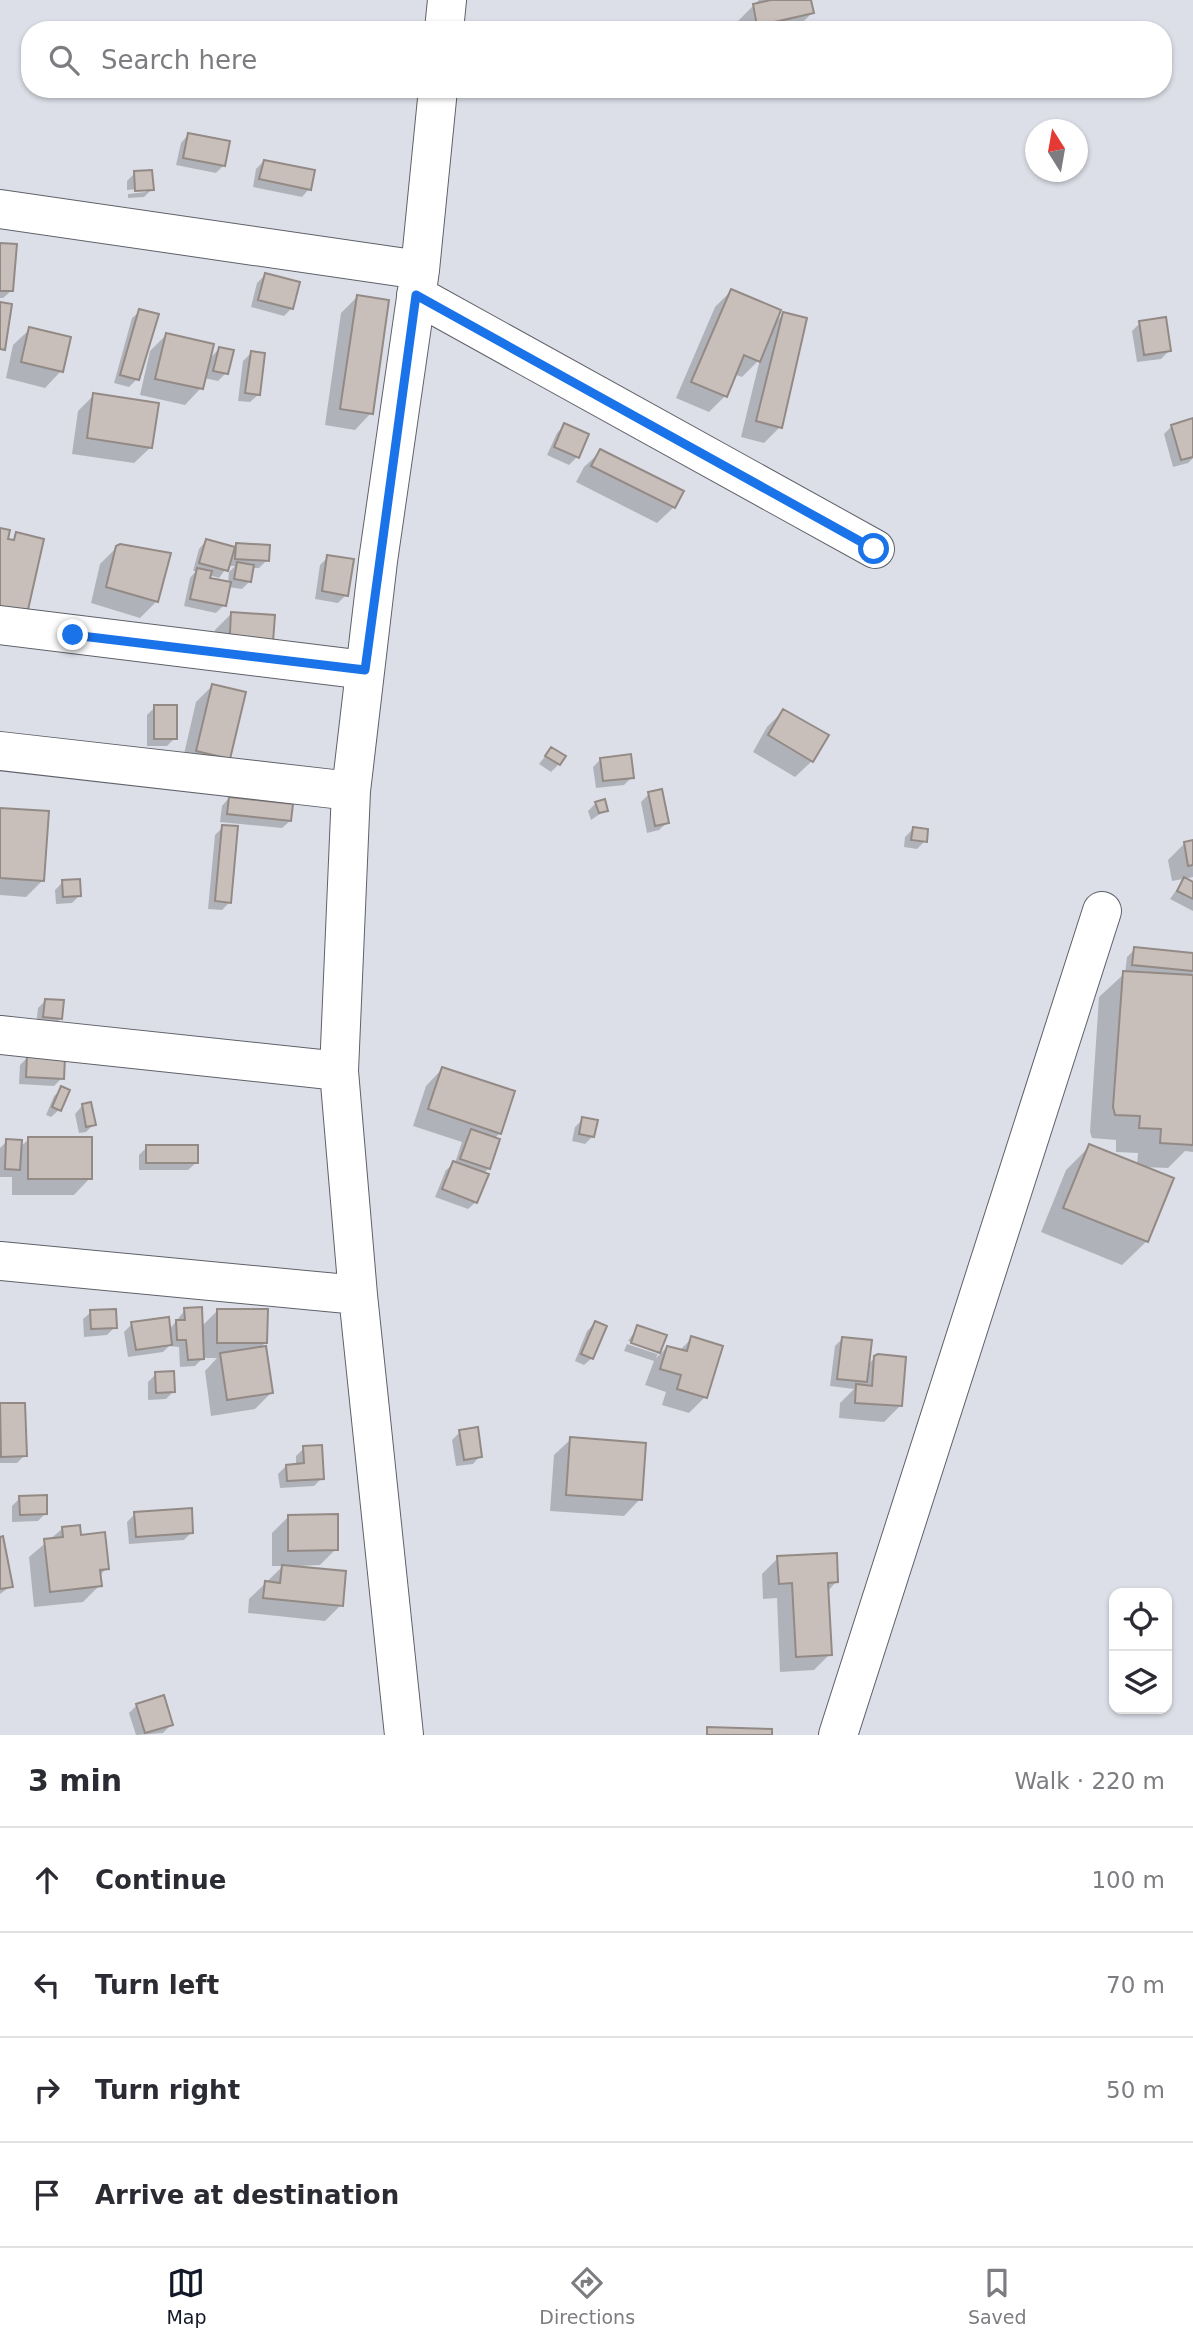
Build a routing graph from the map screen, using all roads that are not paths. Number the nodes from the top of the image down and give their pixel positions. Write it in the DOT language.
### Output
graph roads {
  1 [pos="447,0"];
  2 [pos="445,21"];
  3 [pos="437,98"];
  4 [pos="0,209"];
  5 [pos="418,283"];
  6 [pos="874,549"];
  7 [pos="0,625"];
  8 [pos="365,670"];
  9 [pos="0,751"];
  10 [pos="351,791"];
  11 [pos="1102,911"];
  12 [pos="0,1035"];
  13 [pos="339,1071"];
  14 [pos="0,1261"];
  15 [pos="358,1295"];
  16 [pos="404,1735"];
  17 [pos="838,1735"];
  1 -- 2 [label="street"];
  3 -- 5 [label="street"];
  4 -- 5 [label="street"];
  5 -- 6 [label="street"];
  5 -- 8 [label="street"];
  7 -- 8 [label="street"];
  8 -- 10 [label="street"];
  9 -- 10 [label="street"];
  10 -- 13 [label="street"];
  11 -- 17 [label="street"];
  12 -- 13 [label="street"];
  13 -- 15 [label="street"];
  14 -- 15 [label="street"];
  15 -- 16 [label="street"];
}
